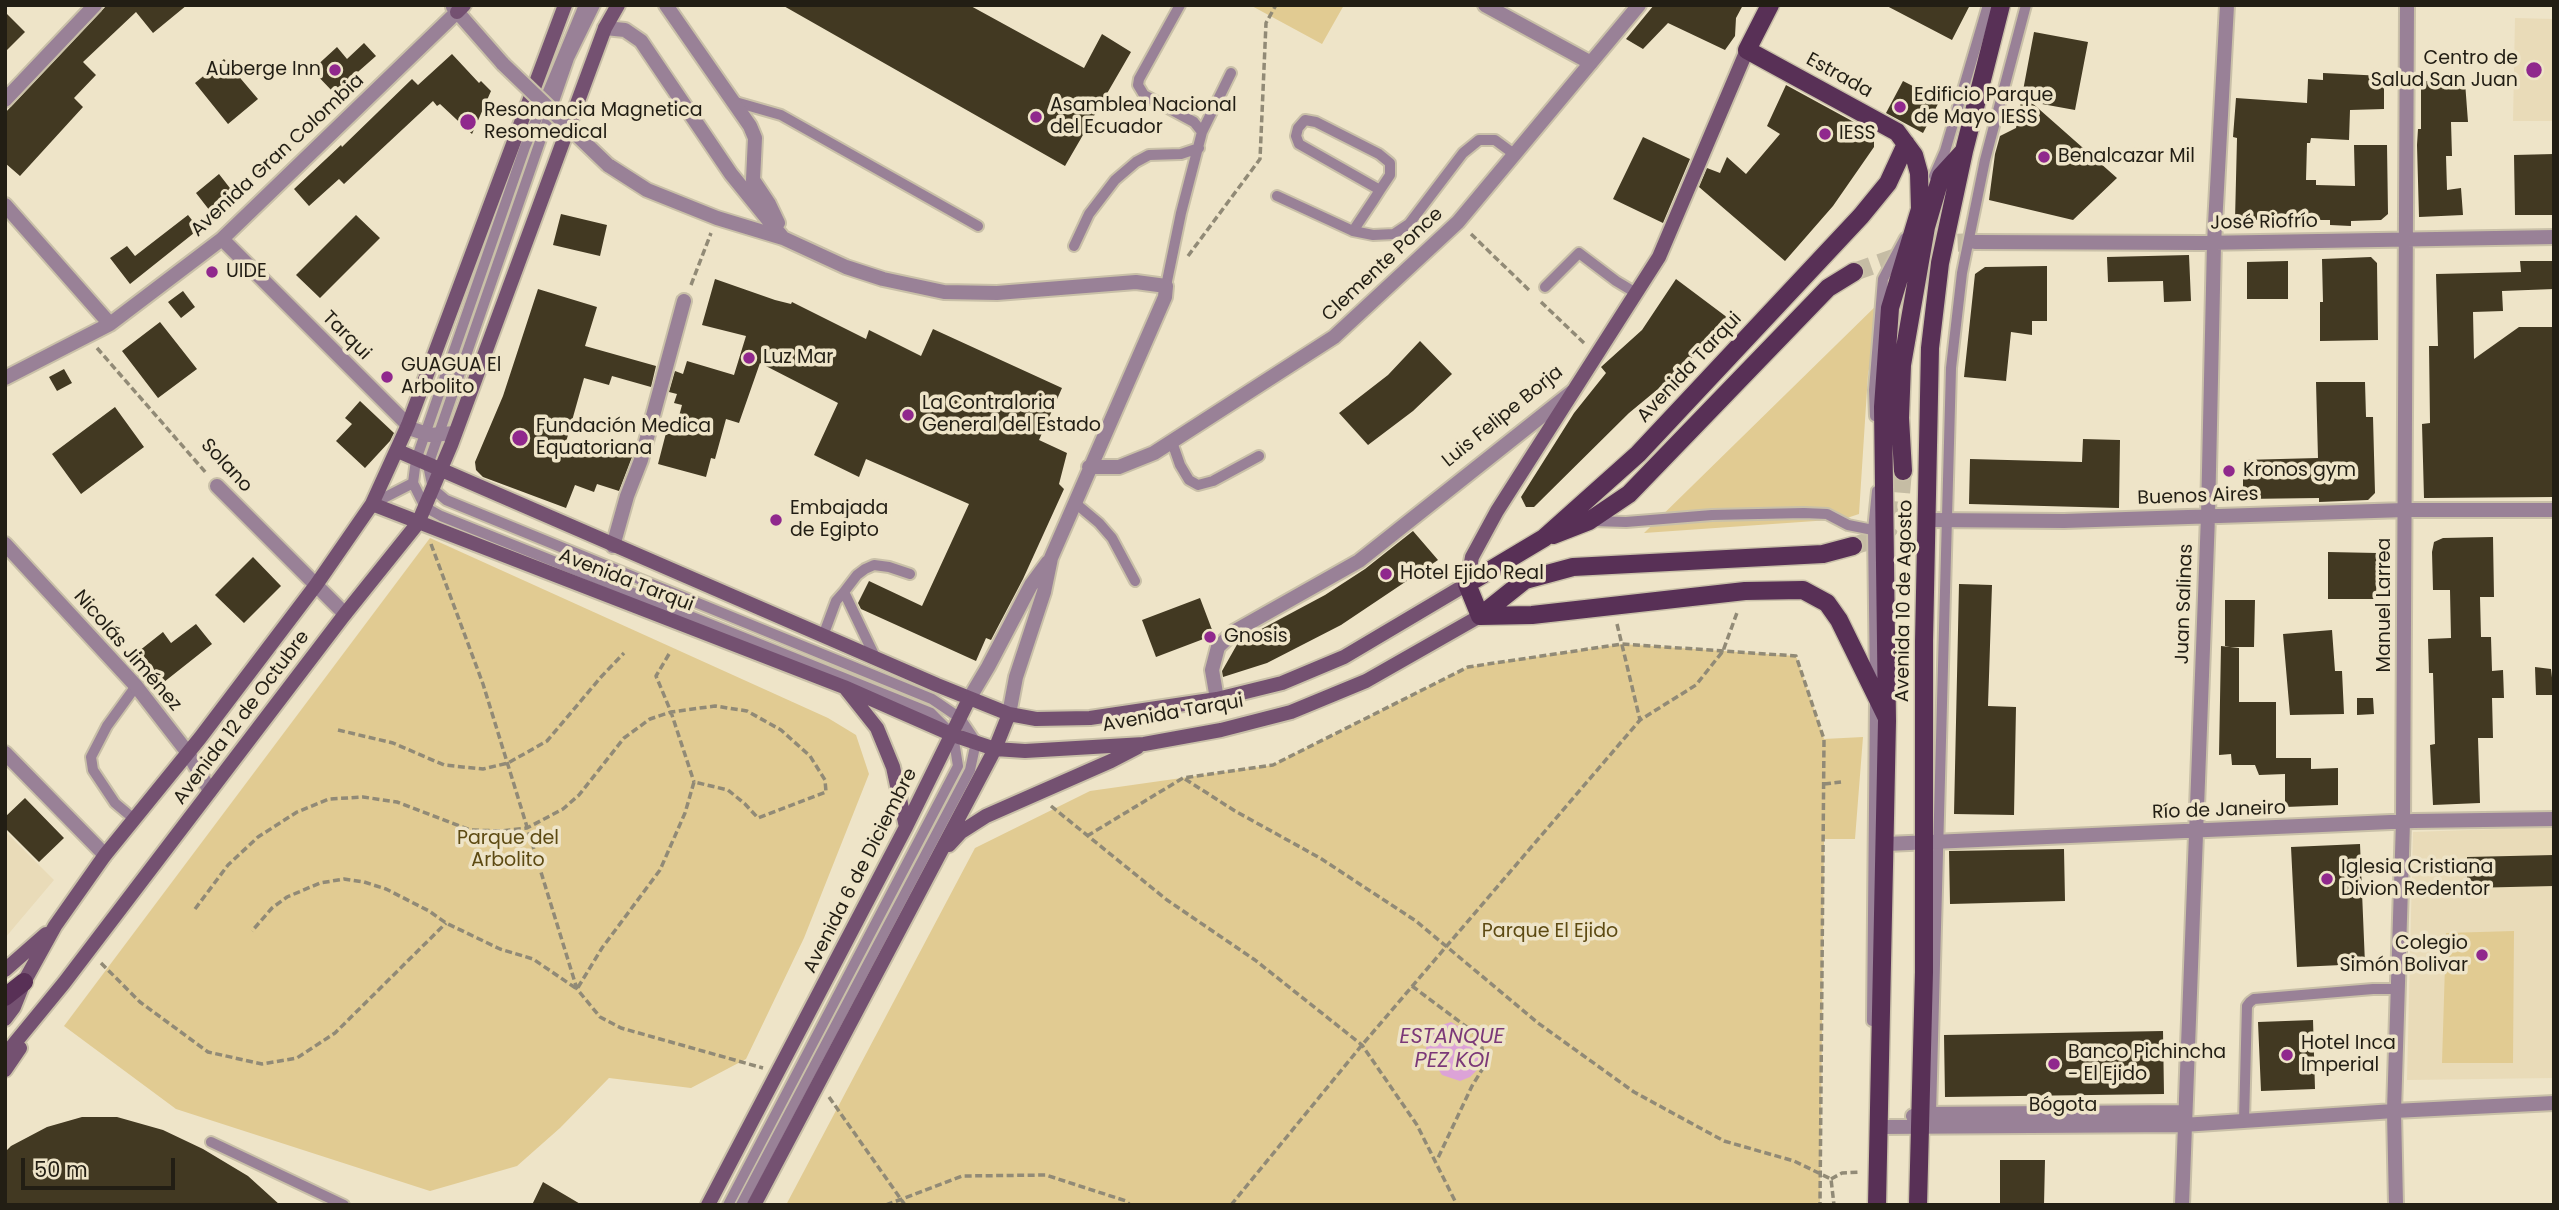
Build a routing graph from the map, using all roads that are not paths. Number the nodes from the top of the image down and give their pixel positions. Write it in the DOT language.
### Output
graph roads {
  1 [pos="95,5"];
  2 [pos="565,5"];
  3 [pos="584,5"];
  4 [pos="595,5"];
  5 [pos="618,5"];
  6 [pos="666,5"];
  7 [pos="1180,5"];
  8 [pos="1485,5"];
  9 [pos="1639,5"];
  10 [pos="1770,5"];
  11 [pos="1988,5"];
  12 [pos="2001,5"];
  13 [pos="2026,5"];
  14 [pos="2227,5"];
  15 [pos="2407,5"];
  16 [pos="457,7"];
  17 [pos="605,28"];
  18 [pos="1747,50"];
  19 [pos="1591,63"];
  20 [pos="1231,73"];
  21 [pos="5,100"];
  22 [pos="732,101"];
  23 [pos="1202,132"];
  24 [pos="1906,144"];
  25 [pos="1199,148"];
  26 [pos="1964,151"];
  27 [pos="1514,153"];
  28 [pos="1380,190"];
  29 [pos="1277,196"];
  30 [pos="5,205"];
  31 [pos="1920,209"];
  32 [pos="978,226"];
  33 [pos="1353,231"];
  34 [pos="2554,237"];
  35 [pos="783,238"];
  36 [pos="222,239"];
  37 [pos="2405,239"];
  38 [pos="1975,242"];
  39 [pos="2214,243"];
  40 [pos="1074,246"];
  41 [pos="1854,272"];
  42 [pos="1166,286"];
  43 [pos="1545,287"];
  44 [pos="1636,293"];
  45 [pos="684,301"];
  46 [pos="110,324"];
  47 [pos="5,378"];
  48 [pos="1573,391"];
  49 [pos="408,425"];
  50 [pos="455,433"];
  51 [pos="432,434"];
  52 [pos="1172,442"];
  53 [pos="398,451"];
  54 [pos="1259,456"];
  55 [pos="428,465"];
  56 [pos="1089,467"];
  57 [pos="1903,471"];
  58 [pos="413,483"];
  59 [pos="217,486"];
  60 [pos="433,489"];
  61 [pos="1074,502"];
  62 [pos="372,504"];
  63 [pos="425,507"];
  64 [pos="2405,510"];
  65 [pos="2554,510"];
  66 [pos="2208,516"];
  67 [pos="1937,520"];
  68 [pos="1589,521"];
  69 [pos="423,528"];
  70 [pos="1873,530"];
  71 [pos="1544,538"];
  72 [pos="5,544"];
  73 [pos="613,546"];
  74 [pos="1853,546"];
  75 [pos="1051,558"];
  76 [pos="910,574"];
  77 [pos="1135,581"];
  78 [pos="1467,584"];
  79 [pos="316,585"];
  80 [pos="844,592"];
  81 [pos="345,614"];
  82 [pos="1480,616"];
  83 [pos="823,636"];
  84 [pos="876,659"];
  85 [pos="136,686"];
  86 [pos="844,687"];
  87 [pos="1875,696"];
  88 [pos="969,699"];
  89 [pos="1217,699"];
  90 [pos="1009,714"];
  91 [pos="960,718"];
  92 [pos="1887,718"];
  93 [pos="953,735"];
  94 [pos="976,742"];
  95 [pos="1144,744"];
  96 [pos="995,749"];
  97 [pos="188,753"];
  98 [pos="5,754"];
  99 [pos="210,790"];
  100 [pos="2554,819"];
  101 [pos="135,820"];
  102 [pos="2403,822"];
  103 [pos="906,827"];
  104 [pos="2196,831"];
  105 [pos="1931,843"];
  106 [pos="1886,844"];
  107 [pos="105,855"];
  108 [pos="936,859"];
  109 [pos="55,926"];
  110 [pos="5,970"];
  111 [pos="24,982"];
  112 [pos="64,983"];
  113 [pos="2398,989"];
  114 [pos="5,997"];
  115 [pos="5,1020"];
  116 [pos="5,1055"];
  117 [pos="5,1070"];
  118 [pos="2554,1103"];
  119 [pos="2394,1111"];
  120 [pos="1924,1117"];
  121 [pos="2184,1118"];
  122 [pos="2244,1121"];
  123 [pos="1878,1127"];
  124 [pos="211,1142"];
  125 [pos="344,1205"];
  126 [pos="708,1205"];
  127 [pos="728,1205"];
  128 [pos="741,1205"];
  129 [pos="754,1205"];
  130 [pos="1869,1205"];
  131 [pos="1877,1205"];
  132 [pos="1917,1205"];
  133 [pos="2182,1205"];
  134 [pos="2396,1205"];
  1 -- 21 [label="street"];
  2 -- 49 [label="main road"];
  3 -- 51 [label="lane"];
  4 -- 51 [label="lane"];
  5 -- 17 [label="main road"];
  6 -- 22 [label="street"];
  7 -- 23 [label="lane"];
  8 -- 19 [label="street"];
  9 -- 19 [label="street, Clemente Ponce"];
  10 -- 18 [label="main road, Luis Felipe Borja"];
  11 -- 31 [label="lane"];
  12 -- 26 [label="main road, Avenida 10 de Agosto"];
  13 -- 67 [label="lane"];
  14 -- 39 [label="street, Juan Salinas"];
  15 -- 37 [label="street, Manuel Larrea"];
  16 -- 35 [label="street, bridge"];
  16 -- 36 [label="street, Avenida Gran Colombia"];
  17 -- 35 [label="street"];
  17 -- 50 [label="main road"];
  18 -- 24 [label="main road, Estrada"];
  18 -- 44 [label="main road, Luis Felipe Borja"];
  19 -- 27 [label="street, Clemente Ponce"];
  20 -- 23 [label="lane"];
  22 -- 32 [label="lane"];
  22 -- 35 [label="street"];
  23 -- 25 [label="lane"];
  24 -- 31 [label="main road, Avenida 10 de Agosto"];
  24 -- 71 [label="main road, Avenida Tarqui"];
  25 -- 40 [label="lane"];
  25 -- 42 [label="lane"];
  26 -- 57 [label="main road"];
  26 -- 67 [label="main road, Avenida 10 de Agosto"];
  27 -- 33 [label="lane"];
  27 -- 52 [label="street, Clemente Ponce"];
  28 -- 28 [label="lane"];
  28 -- 33 [label="lane"];
  29 -- 33 [label="lane"];
  30 -- 46 [label="street"];
  31 -- 70 [label="lane"];
  31 -- 92 [label="main road, Avenida 10 de Agosto"];
  34 -- 37 [label="street, José Riofrío"];
  35 -- 42 [label="street"];
  36 -- 46 [label="street, Avenida Gran Colombia"];
  36 -- 49 [label="street, Tarqui"];
  37 -- 39 [label="street, José Riofrío"];
  37 -- 64 [label="street, Manuel Larrea"];
  38 -- 39 [label="street, José Riofrío"];
  39 -- 66 [label="street, Juan Salinas"];
  41 -- 68 [label="main road"];
  42 -- 56 [label="street, Avenida 6 de Diciembre"];
  43 -- 44 [label="lane"];
  44 -- 48 [label="main road, Luis Felipe Borja"];
  45 -- 73 [label="street"];
  46 -- 47 [label="street, Avenida Gran Colombia"];
  48 -- 78 [label="main road"];
  48 -- 89 [label="street, Luis Felipe Borja"];
  49 -- 51 [label="street, Tarqui"];
  49 -- 53 [label="main road"];
  50 -- 51 [label="street"];
  50 -- 55 [label="main road"];
  51 -- 55 [label="lane"];
  52 -- 54 [label="lane"];
  52 -- 56 [label="street, Clemente Ponce"];
  53 -- 55 [label="main road"];
  53 -- 62 [label="main road, Avenida 12 de Octubre"];
  55 -- 58 [label="lane"];
  55 -- 60 [label="main road, Avenida 12 de Octubre"];
  55 -- 73 [label="main road, Avenida Tarqui"];
  56 -- 61 [label="street, Avenida 6 de Diciembre"];
  58 -- 62 [label="lane"];
  58 -- 63 [label="lane"];
  59 -- 79 [label="street, Solano"];
  60 -- 63 [label="main road, Avenida 12 de Octubre"];
  60 -- 91 [label="lane"];
  61 -- 75 [label="street, Avenida 6 de Diciembre"];
  61 -- 77 [label="lane"];
  62 -- 69 [label="main road, Avenida Tarqui"];
  62 -- 79 [label="main road, Avenida 12 de Octubre"];
  63 -- 69 [label="main road, Avenida 12 de Octubre"];
  63 -- 93 [label="lane"];
  64 -- 65 [label="street, Buenos Aires"];
  64 -- 66 [label="street, Buenos Aires"];
  64 -- 102 [label="street, Manuel Larrea"];
  66 -- 67 [label="street, Buenos Aires"];
  66 -- 104 [label="street, Juan Salinas"];
  67 -- 105 [label="main road, Avenida 10 de Agosto"];
  68 -- 70 [label="lane"];
  68 -- 71 [label="main road"];
  69 -- 81 [label="main road, Avenida 12 de Octubre"];
  69 -- 86 [label="main road, Avenida Tarqui"];
  70 -- 87 [label="lane"];
  71 -- 78 [label="main road, Avenida Tarqui"];
  72 -- 85 [label="street, Nicolás Jiménez"];
  73 -- 83 [label="main road, Avenida Tarqui"];
  74 -- 82 [label="main road"];
  75 -- 88 [label="street, Avenida 6 de Diciembre"];
  75 -- 90 [label="street, Avenida 6 de Diciembre"];
  76 -- 80 [label="lane"];
  78 -- 82 [label="main road"];
  78 -- 89 [label="main road, Avenida Tarqui"];
  79 -- 81 [label="street, Solano"];
  79 -- 97 [label="main road, Avenida 12 de Octubre"];
  80 -- 83 [label="lane"];
  80 -- 84 [label="lane"];
  81 -- 99 [label="main road, Avenida 12 de Octubre"];
  82 -- 87 [label="main road, Avenida Tarqui"];
  82 -- 95 [label="main road, Avenida Tarqui"];
  83 -- 84 [label="main road, Avenida Tarqui"];
  84 -- 88 [label="main road, Avenida Tarqui"];
  85 -- 97 [label="street, Nicolás Jiménez"];
  85 -- 101 [label="lane"];
  86 -- 93 [label="main road, Avenida Tarqui"];
  86 -- 103 [label="main road"];
  87 -- 92 [label="main road, Avenida Tarqui"];
  87 -- 130 [label="lane"];
  88 -- 90 [label="main road, Avenida Tarqui"];
  88 -- 91 [label="main road, Avenida 6 de Diciembre"];
  89 -- 90 [label="main road, Avenida Tarqui"];
  90 -- 96 [label="main road, Avenida 6 de Diciembre"];
  91 -- 93 [label="main road, Avenida 6 de Diciembre"];
  91 -- 94 [label="lane"];
  92 -- 106 [label="main road, Avenida 10 de Agosto"];
  93 -- 94 [label="main road, Avenida Tarqui"];
  93 -- 103 [label="main road, Avenida 6 de Diciembre"];
  93 -- 127 [label="lane"];
  94 -- 96 [label="main road, Avenida Tarqui"];
  94 -- 128 [label="lane"];
  95 -- 96 [label="main road, Avenida Tarqui"];
  95 -- 108 [label="main road"];
  96 -- 108 [label="main road, Avenida 6 de Diciembre"];
  97 -- 99 [label="street, Nicolás Jiménez"];
  97 -- 101 [label="main road, Avenida 12 de Octubre"];
  98 -- 107 [label="street"];
  99 -- 112 [label="main road, Avenida 12 de Octubre"];
  100 -- 102 [label="street, Río de Janeiro"];
  101 -- 107 [label="main road, Avenida 12 de Octubre"];
  102 -- 104 [label="street, Río de Janeiro"];
  102 -- 113 [label="street, Manuel Larrea"];
  103 -- 126 [label="main road, Avenida 6 de Diciembre"];
  104 -- 105 [label="street, Río de Janeiro"];
  104 -- 121 [label="street, Juan Salinas"];
  105 -- 106 [label="street, Río de Janeiro"];
  105 -- 120 [label="main road, Avenida 10 de Agosto"];
  106 -- 123 [label="main road, Avenida 10 de Agosto"];
  107 -- 109 [label="main road, Avenida 12 de Octubre"];
  108 -- 129 [label="main road, Avenida 6 de Diciembre"];
  109 -- 110 [label="main road, Avenida 12 de Octubre"];
  109 -- 111 [label="main road, Avenida 12 de Octubre"];
  111 -- 114 [label="main road"];
  111 -- 115 [label="main road, Avenida 12 de Octubre"];
  112 -- 116 [label="main road, Avenida 12 de Octubre"];
  112 -- 117 [label="main road, Avenida 12 de Octubre"];
  113 -- 119 [label="street, Manuel Larrea"];
  113 -- 122 [label="lane"];
  118 -- 119 [label="street, Bógota"];
  119 -- 122 [label="street, Bógota"];
  119 -- 134 [label="street, Manuel Larrea"];
  120 -- 121 [label="street, Bógota"];
  120 -- 123 [label="street, Bógota"];
  120 -- 132 [label="main road, Avenida 10 de Agosto"];
  121 -- 122 [label="street, Bógota"];
  121 -- 133 [label="street, Juan Salinas"];
  123 -- 131 [label="main road, Avenida 10 de Agosto"];
  124 -- 125 [label="lane"];
}
